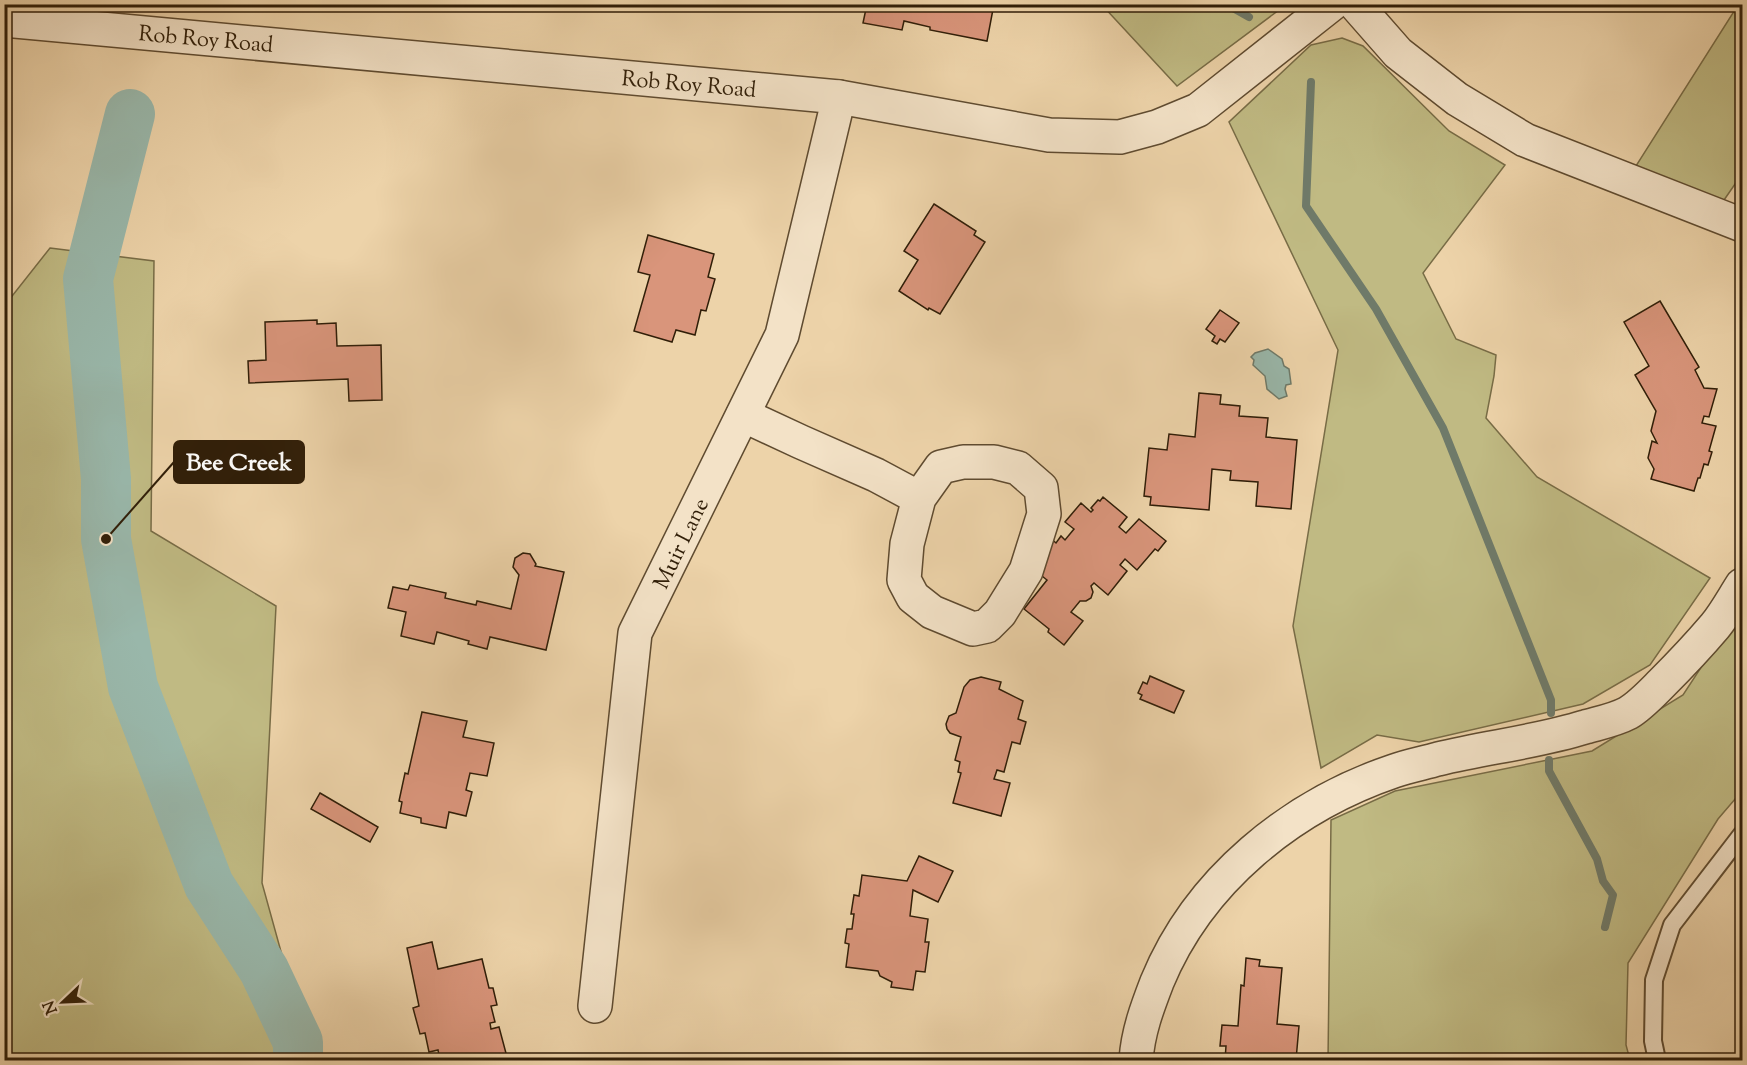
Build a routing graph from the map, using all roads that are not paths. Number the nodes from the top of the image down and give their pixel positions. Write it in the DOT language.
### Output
graph roads {
  1 [pos="1332,4"];
  2 [pos="1355,4"];
  3 [pos="4,20"];
  4 [pos="839,97"];
  5 [pos="1743,225"];
  6 [pos="743,415"];
  7 [pos="919,498"];
  8 [pos="1743,585"];
  9 [pos="1743,834"];
  10 [pos="595,1006"];
  11 [pos="1136,1060"];
  12 [pos="1657,1060"];
  1 -- 4 [label="street, Rob Roy Road"];
  2 -- 5 [label="street"];
  3 -- 4 [label="street, Rob Roy Road"];
  4 -- 6 [label="street, Muir Lane"];
  6 -- 7 [label="street"];
  6 -- 10 [label="street, Muir Lane"];
  7 -- 7 [label="street"];
  8 -- 11 [label="street"];
  9 -- 12 [label="lane"];
}
